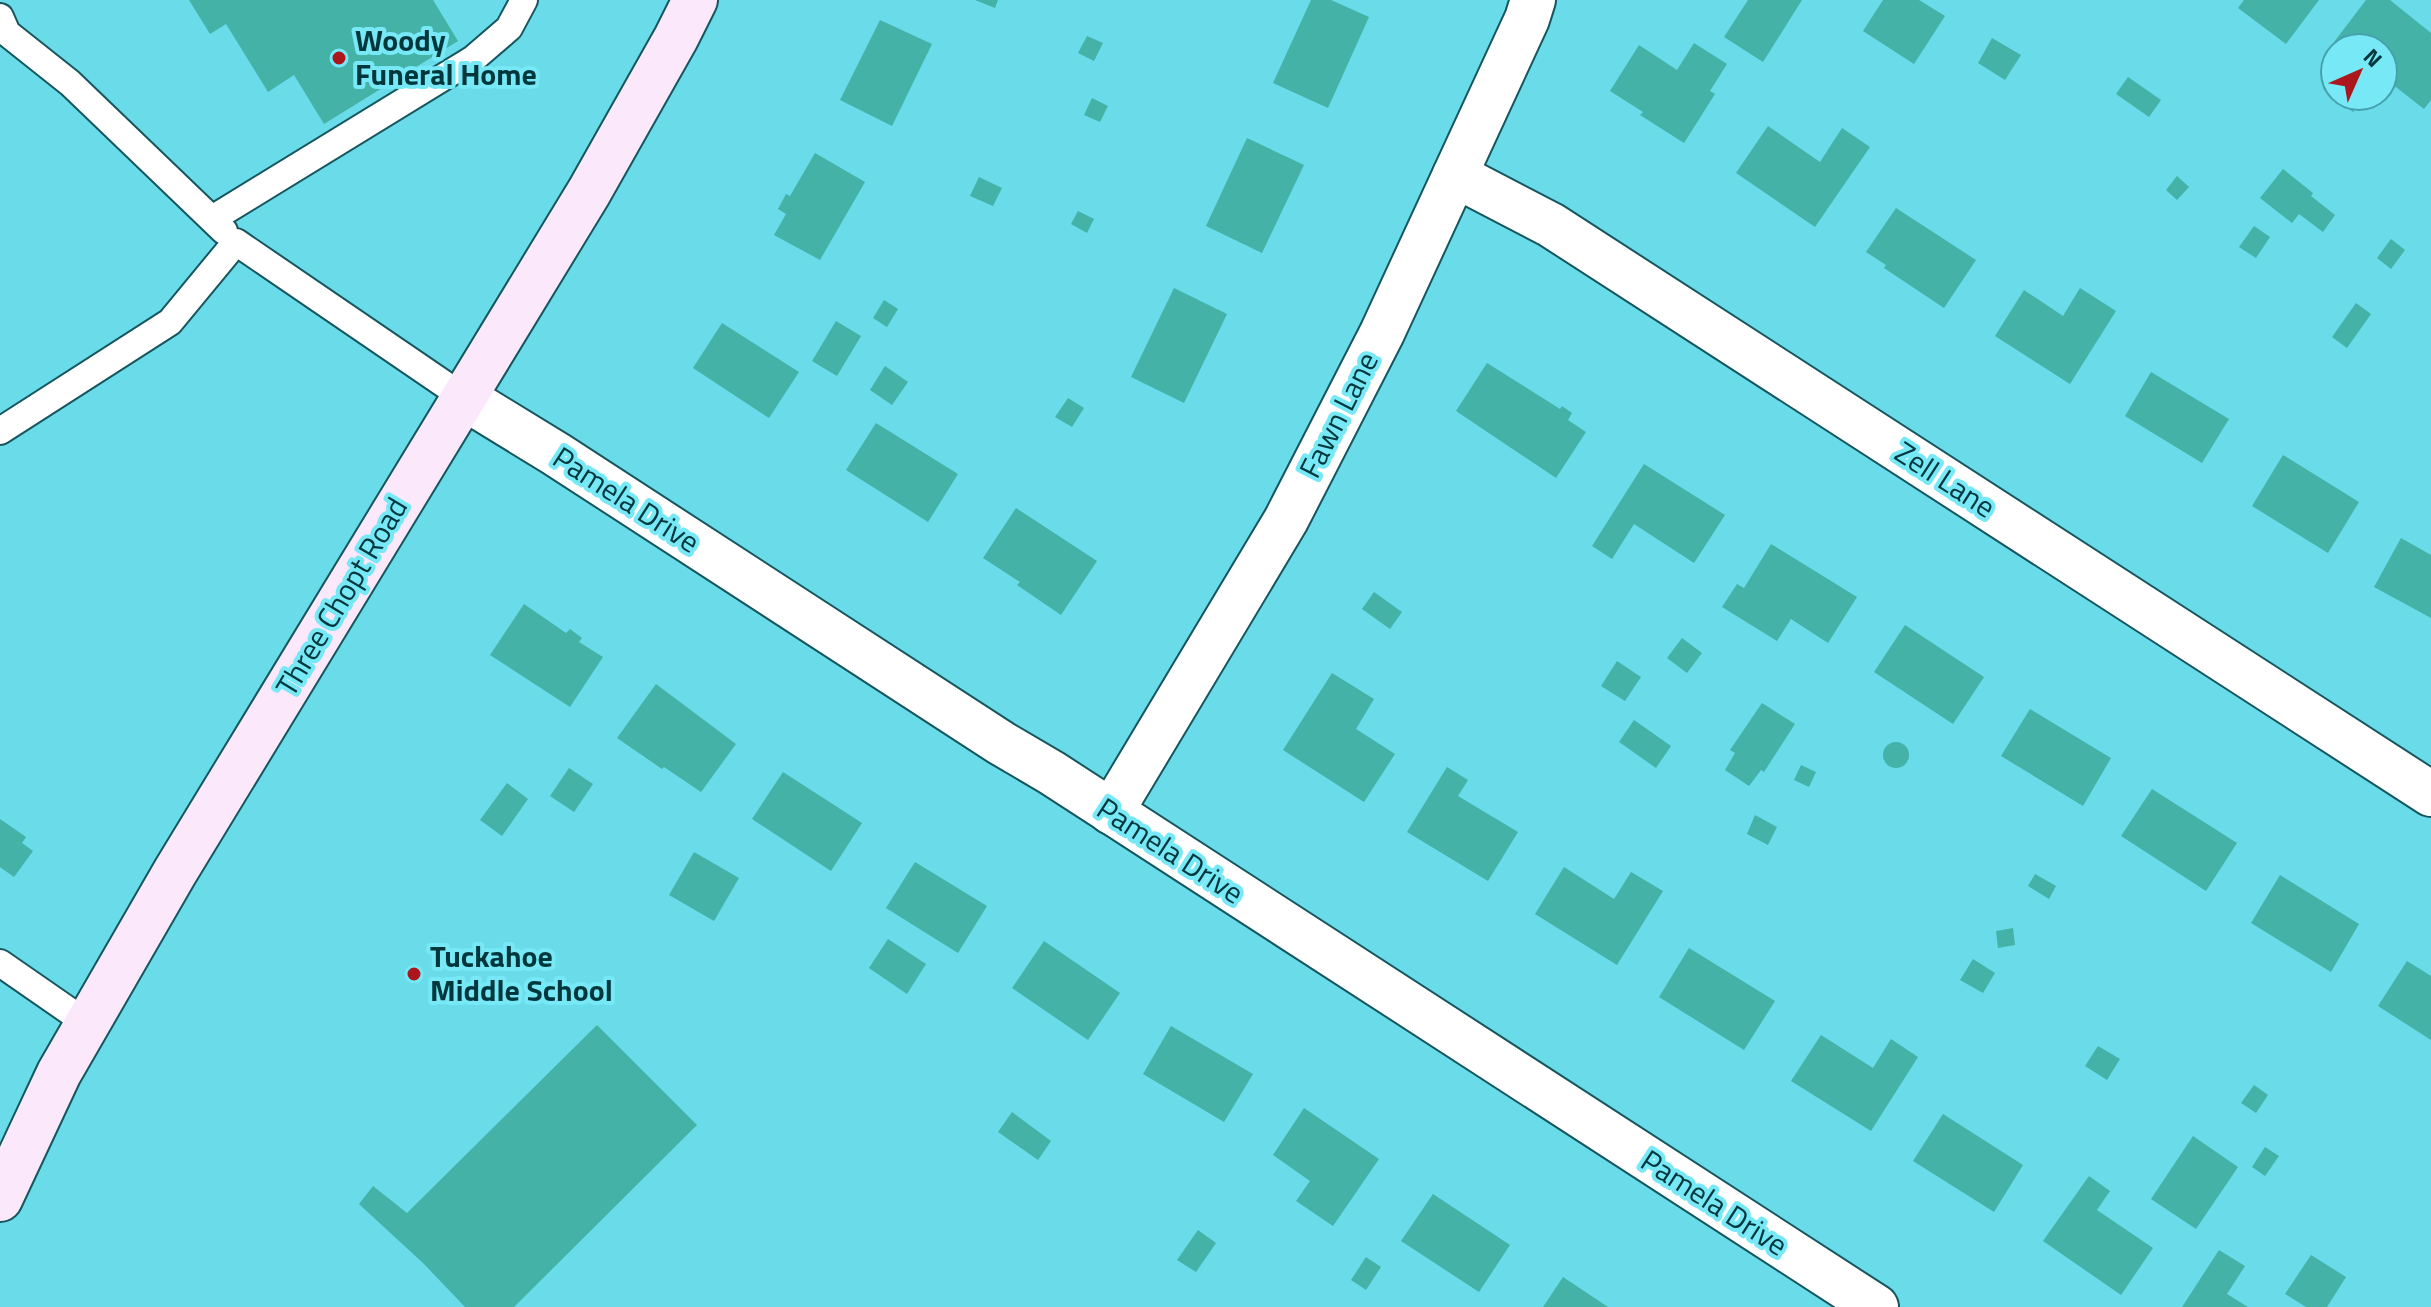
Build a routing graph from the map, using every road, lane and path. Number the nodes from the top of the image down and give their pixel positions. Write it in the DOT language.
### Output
graph roads {
  1 [pos="524,0"];
  2 [pos="695,0"];
  3 [pos="1533,0"];
  4 [pos="0,17"];
  5 [pos="1455,175"];
  6 [pos="212,219"];
  7 [pos="236,242"];
  8 [pos="463,397"];
  9 [pos="0,431"];
  10 [pos="2431,794"];
  11 [pos="1111,812"];
  12 [pos="0,963"];
  13 [pos="88,1024"];
  14 [pos="0,1199"];
  15 [pos="1876,1307"];
  1 -- 6 [label="lane"];
  2 -- 8 [label="main road, Three Chopt Road"];
  3 -- 5 [label="street, Fawn Lane"];
  4 -- 6 [label="lane"];
  5 -- 10 [label="street, Zell Lane"];
  5 -- 11 [label="street, Fawn Lane"];
  6 -- 7 [label="lane"];
  7 -- 8 [label="lane"];
  7 -- 9 [label="lane"];
  8 -- 11 [label="street, Pamela Drive"];
  8 -- 13 [label="main road, Three Chopt Road"];
  11 -- 15 [label="street, Pamela Drive"];
  12 -- 13 [label="lane"];
  13 -- 14 [label="main road, Three Chopt Road"];
}
